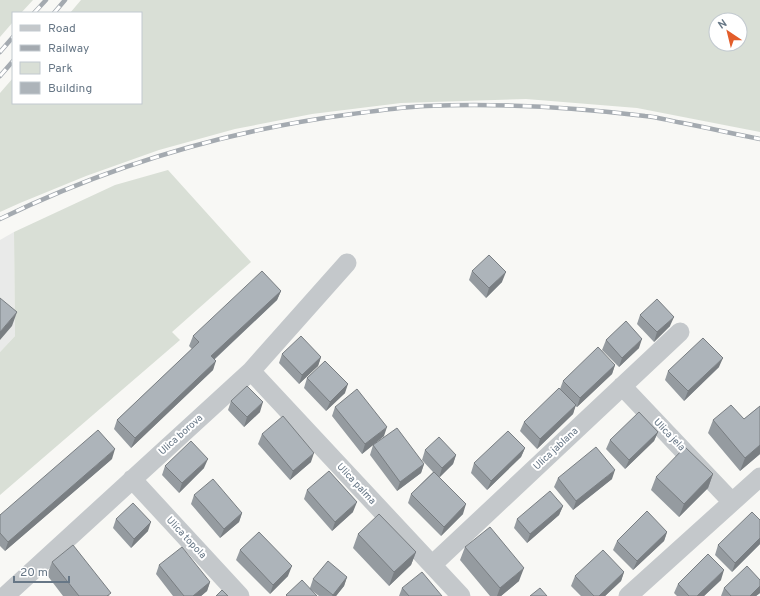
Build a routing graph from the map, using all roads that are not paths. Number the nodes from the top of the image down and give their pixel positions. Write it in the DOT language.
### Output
graph roads {
  1 [pos="347,263"];
  2 [pos="680,332"];
  3 [pos="251,371"];
  4 [pos="622,386"];
  5 [pos="760,477"];
  6 [pos="132,479"];
  7 [pos="732,502"];
  8 [pos="432,565"];
  9 [pos="14,593"];
  10 [pos="240,596"];
  11 [pos="461,596"];
  12 [pos="628,596"];
  1 -- 3 [label="street, Ulica borova"];
  2 -- 4 [label="street, Ulica jablana"];
  3 -- 6 [label="street, Ulica borova"];
  3 -- 8 [label="street, Ulica palma"];
  4 -- 7 [label="street, Ulica jela"];
  4 -- 8 [label="street, Ulica jablana"];
  5 -- 7 [label="street"];
  6 -- 9 [label="street, Ulica borova"];
  6 -- 10 [label="street, Ulica topola"];
  7 -- 12 [label="street"];
  8 -- 11 [label="street, Ulica palma"];
}
